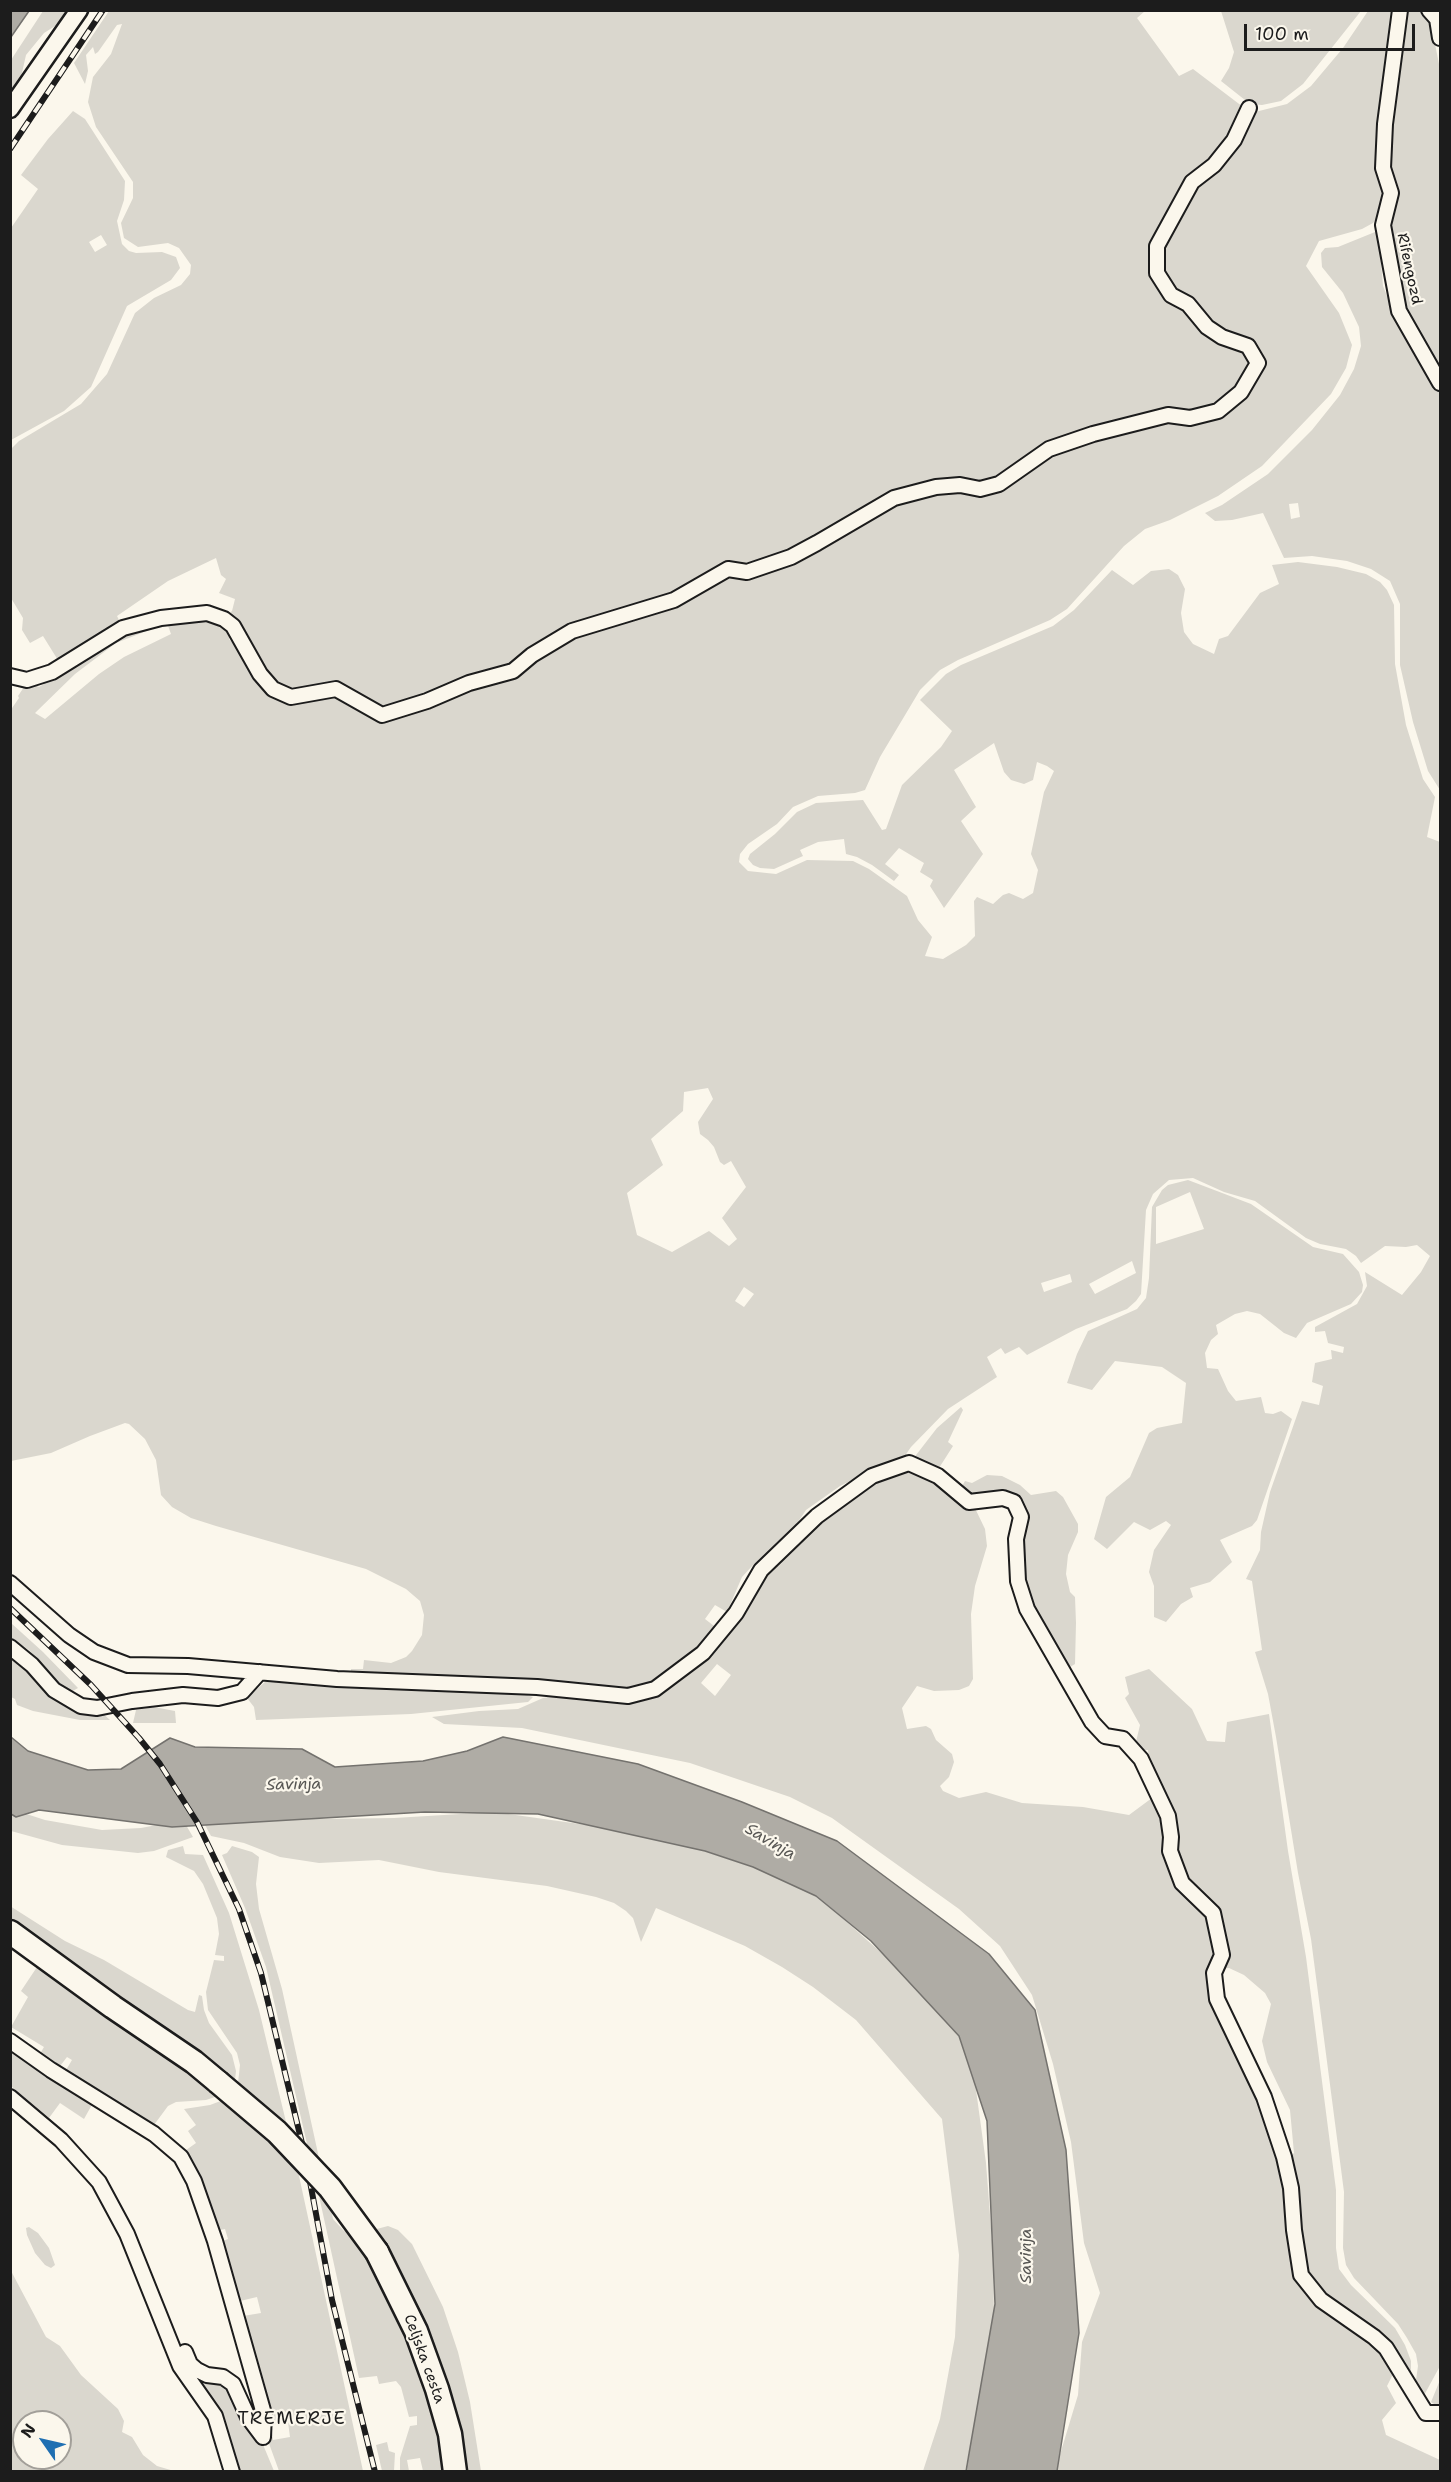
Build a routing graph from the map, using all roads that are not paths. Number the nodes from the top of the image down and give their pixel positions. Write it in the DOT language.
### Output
graph roads {
  1 [pos="79,10"];
  2 [pos="1400,10"];
  3 [pos="1429,10"];
  4 [pos="1440,38"];
  5 [pos="1249,108"];
  6 [pos="10,109"];
  7 [pos="1440,383"];
  8 [pos="10,676"];
  9 [pos="10,1583"];
  10 [pos="10,1647"];
  11 [pos="260,1672"];
  12 [pos="10,1932"];
  13 [pos="10,2040"];
  14 [pos="10,2097"];
  15 [pos="170,2335"];
  16 [pos="1440,2413"];
  17 [pos="232,2472"];
  18 [pos="455,2472"];
  1 -- 6 [label="street"];
  2 -- 7 [label="street, Rifengozd"];
  3 -- 4 [label="street"];
  5 -- 8 [label="street"];
  9 -- 11 [label="street"];
  10 -- 11 [label="street"];
  11 -- 16 [label="street"];
  12 -- 18 [label="main road, Celjska cesta, bridge"];
  13 -- 15 [label="street"];
  14 -- 15 [label="street"];
  15 -- 17 [label="street"];
}
